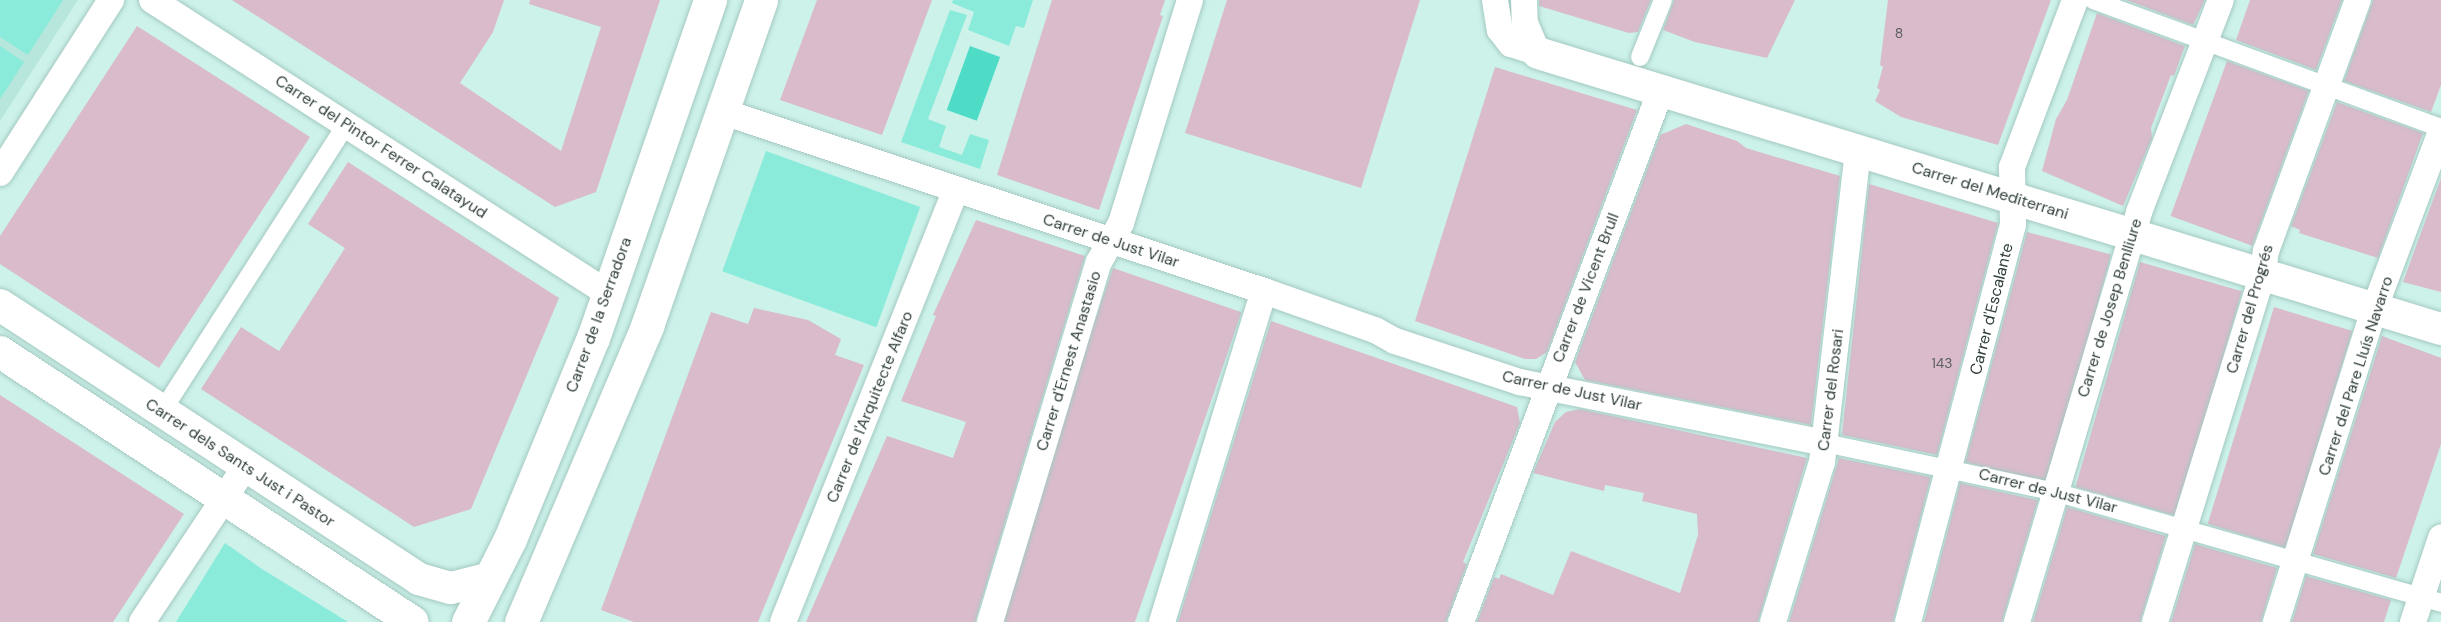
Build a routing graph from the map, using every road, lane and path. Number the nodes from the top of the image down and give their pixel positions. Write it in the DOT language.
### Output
graph roads {
  1 [pos="111,0"];
  2 [pos="152,0"];
  3 [pos="761,0"];
  4 [pos="1190,0"];
  5 [pos="1495,0"];
  6 [pos="1524,0"];
  7 [pos="1662,0"];
  8 [pos="2075,0"];
  9 [pos="2093,0"];
  10 [pos="2222,0"];
  11 [pos="2358,0"];
  12 [pos="703,2"];
  13 [pos="2205,43"];
  14 [pos="1538,53"];
  15 [pos="1640,57"];
  16 [pos="2324,87"];
  17 [pos="1661,90"];
  18 [pos="723,112"];
  19 [pos="346,125"];
  20 [pos="2441,129"];
  21 [pos="1858,151"];
  22 [pos="0,173"];
  23 [pos="956,191"];
  24 [pos="2012,198"];
  25 [pos="2132,234"];
  26 [pos="1110,240"];
  27 [pos="2263,274"];
  28 [pos="1264,291"];
  29 [pos="609,294"];
  30 [pos="0,305"];
  31 [pos="2375,308"];
  32 [pos="2441,329"];
  33 [pos="0,352"];
  34 [pos="1548,387"];
  35 [pos="161,413"];
  36 [pos="1825,443"];
  37 [pos="244,467"];
  38 [pos="1951,468"];
  39 [pos="2055,492"];
  40 [pos="224,498"];
  41 [pos="2186,526"];
  42 [pos="2441,538"];
  43 [pos="2297,558"];
  44 [pos="491,578"];
  45 [pos="2431,600"];
  46 [pos="142,622"];
  47 [pos="413,622"];
  48 [pos="468,622"];
  49 [pos="520,622"];
  50 [pos="783,622"];
  51 [pos="990,622"];
  52 [pos="1162,622"];
  53 [pos="1461,622"];
  54 [pos="1773,622"];
  55 [pos="1908,622"];
  56 [pos="2017,622"];
  57 [pos="2155,622"];
  58 [pos="2276,622"];
  59 [pos="2413,622"];
  1 -- 22 [label="street"];
  2 -- 19 [label="street, Carrer del Pintor Ferrer Calatayud"];
  3 -- 18 [label="main road"];
  4 -- 26 [label="street, Carrer d'Ernest Anastasio"];
  5 -- 14 [label="street"];
  6 -- 14 [label="street"];
  7 -- 15 [label="street"];
  8 -- 24 [label="street, Carrer d'Escalante"];
  9 -- 13 [label="street"];
  10 -- 13 [label="street, Carrer de Josep Benlliure"];
  11 -- 16 [label="street, Carrer del Progrés"];
  12 -- 29 [label="main road, Carrer de la Serradora"];
  13 -- 16 [label="street"];
  13 -- 25 [label="street, Carrer de Josep Benlliure"];
  14 -- 17 [label="street, Carrer del Mediterrani"];
  16 -- 20 [label="street"];
  16 -- 27 [label="street, Carrer del Progrés"];
  17 -- 21 [label="street, Carrer del Mediterrani"];
  17 -- 34 [label="street, Carrer de Vicent Brull"];
  18 -- 23 [label="street, Carrer de Just Vilar"];
  18 -- 49 [label="main road"];
  19 -- 29 [label="street, Carrer del Pintor Ferrer Calatayud"];
  19 -- 35 [label="street"];
  20 -- 31 [label="street, Carrer del Pare Lluís Navarro"];
  21 -- 24 [label="street, Carrer del Mediterrani"];
  21 -- 36 [label="street, Carrer del Rosari"];
  23 -- 26 [label="street, Carrer de Just Vilar"];
  23 -- 50 [label="street, Carrer de l'Arquitecte Alfaro"];
  24 -- 25 [label="street, Carrer del Mediterrani"];
  24 -- 38 [label="street, Carrer d'Escalante"];
  25 -- 27 [label="street, Carrer del Mediterrani"];
  25 -- 39 [label="street, Carrer de Josep Benlliure"];
  26 -- 28 [label="street, Carrer de Just Vilar"];
  26 -- 51 [label="street, Carrer d'Ernest Anastasio"];
  27 -- 31 [label="street, Carrer del Mediterrani"];
  27 -- 41 [label="street, Carrer del Progrés"];
  28 -- 34 [label="street, Carrer de Just Vilar"];
  28 -- 52 [label="street"];
  29 -- 44 [label="main road, Carrer de la Serradora"];
  30 -- 35 [label="street, Carrer dels Sants Just i Pastor"];
  31 -- 32 [label="street, Carrer del Mediterrani"];
  31 -- 43 [label="street, Carrer del Pare Lluís Navarro"];
  33 -- 40 [label="street"];
  34 -- 36 [label="street, Carrer de Just Vilar"];
  34 -- 53 [label="street, Carrer de Vicent Brull"];
  35 -- 37 [label="street, Carrer dels Sants Just i Pastor"];
  36 -- 38 [label="street, Carrer de Just Vilar"];
  36 -- 54 [label="street, Carrer del Rosari"];
  37 -- 40 [label="street"];
  37 -- 44 [label="street, Carrer dels Sants Just i Pastor"];
  38 -- 39 [label="street, Carrer de Just Vilar"];
  38 -- 55 [label="street, Carrer d'Escalante"];
  39 -- 41 [label="street, Carrer de Just Vilar"];
  39 -- 56 [label="street, Carrer de Josep Benlliure"];
  40 -- 46 [label="street"];
  40 -- 47 [label="street"];
  41 -- 43 [label="street, Carrer de Just Vilar"];
  41 -- 57 [label="street, Carrer del Progrés"];
  42 -- 45 [label="street"];
  43 -- 45 [label="street, Carrer de Just Vilar"];
  43 -- 58 [label="street, Carrer del Pare Lluís Navarro"];
  44 -- 48 [label="main road, Carrer de la Serradora"];
  45 -- 59 [label="street"];
}
